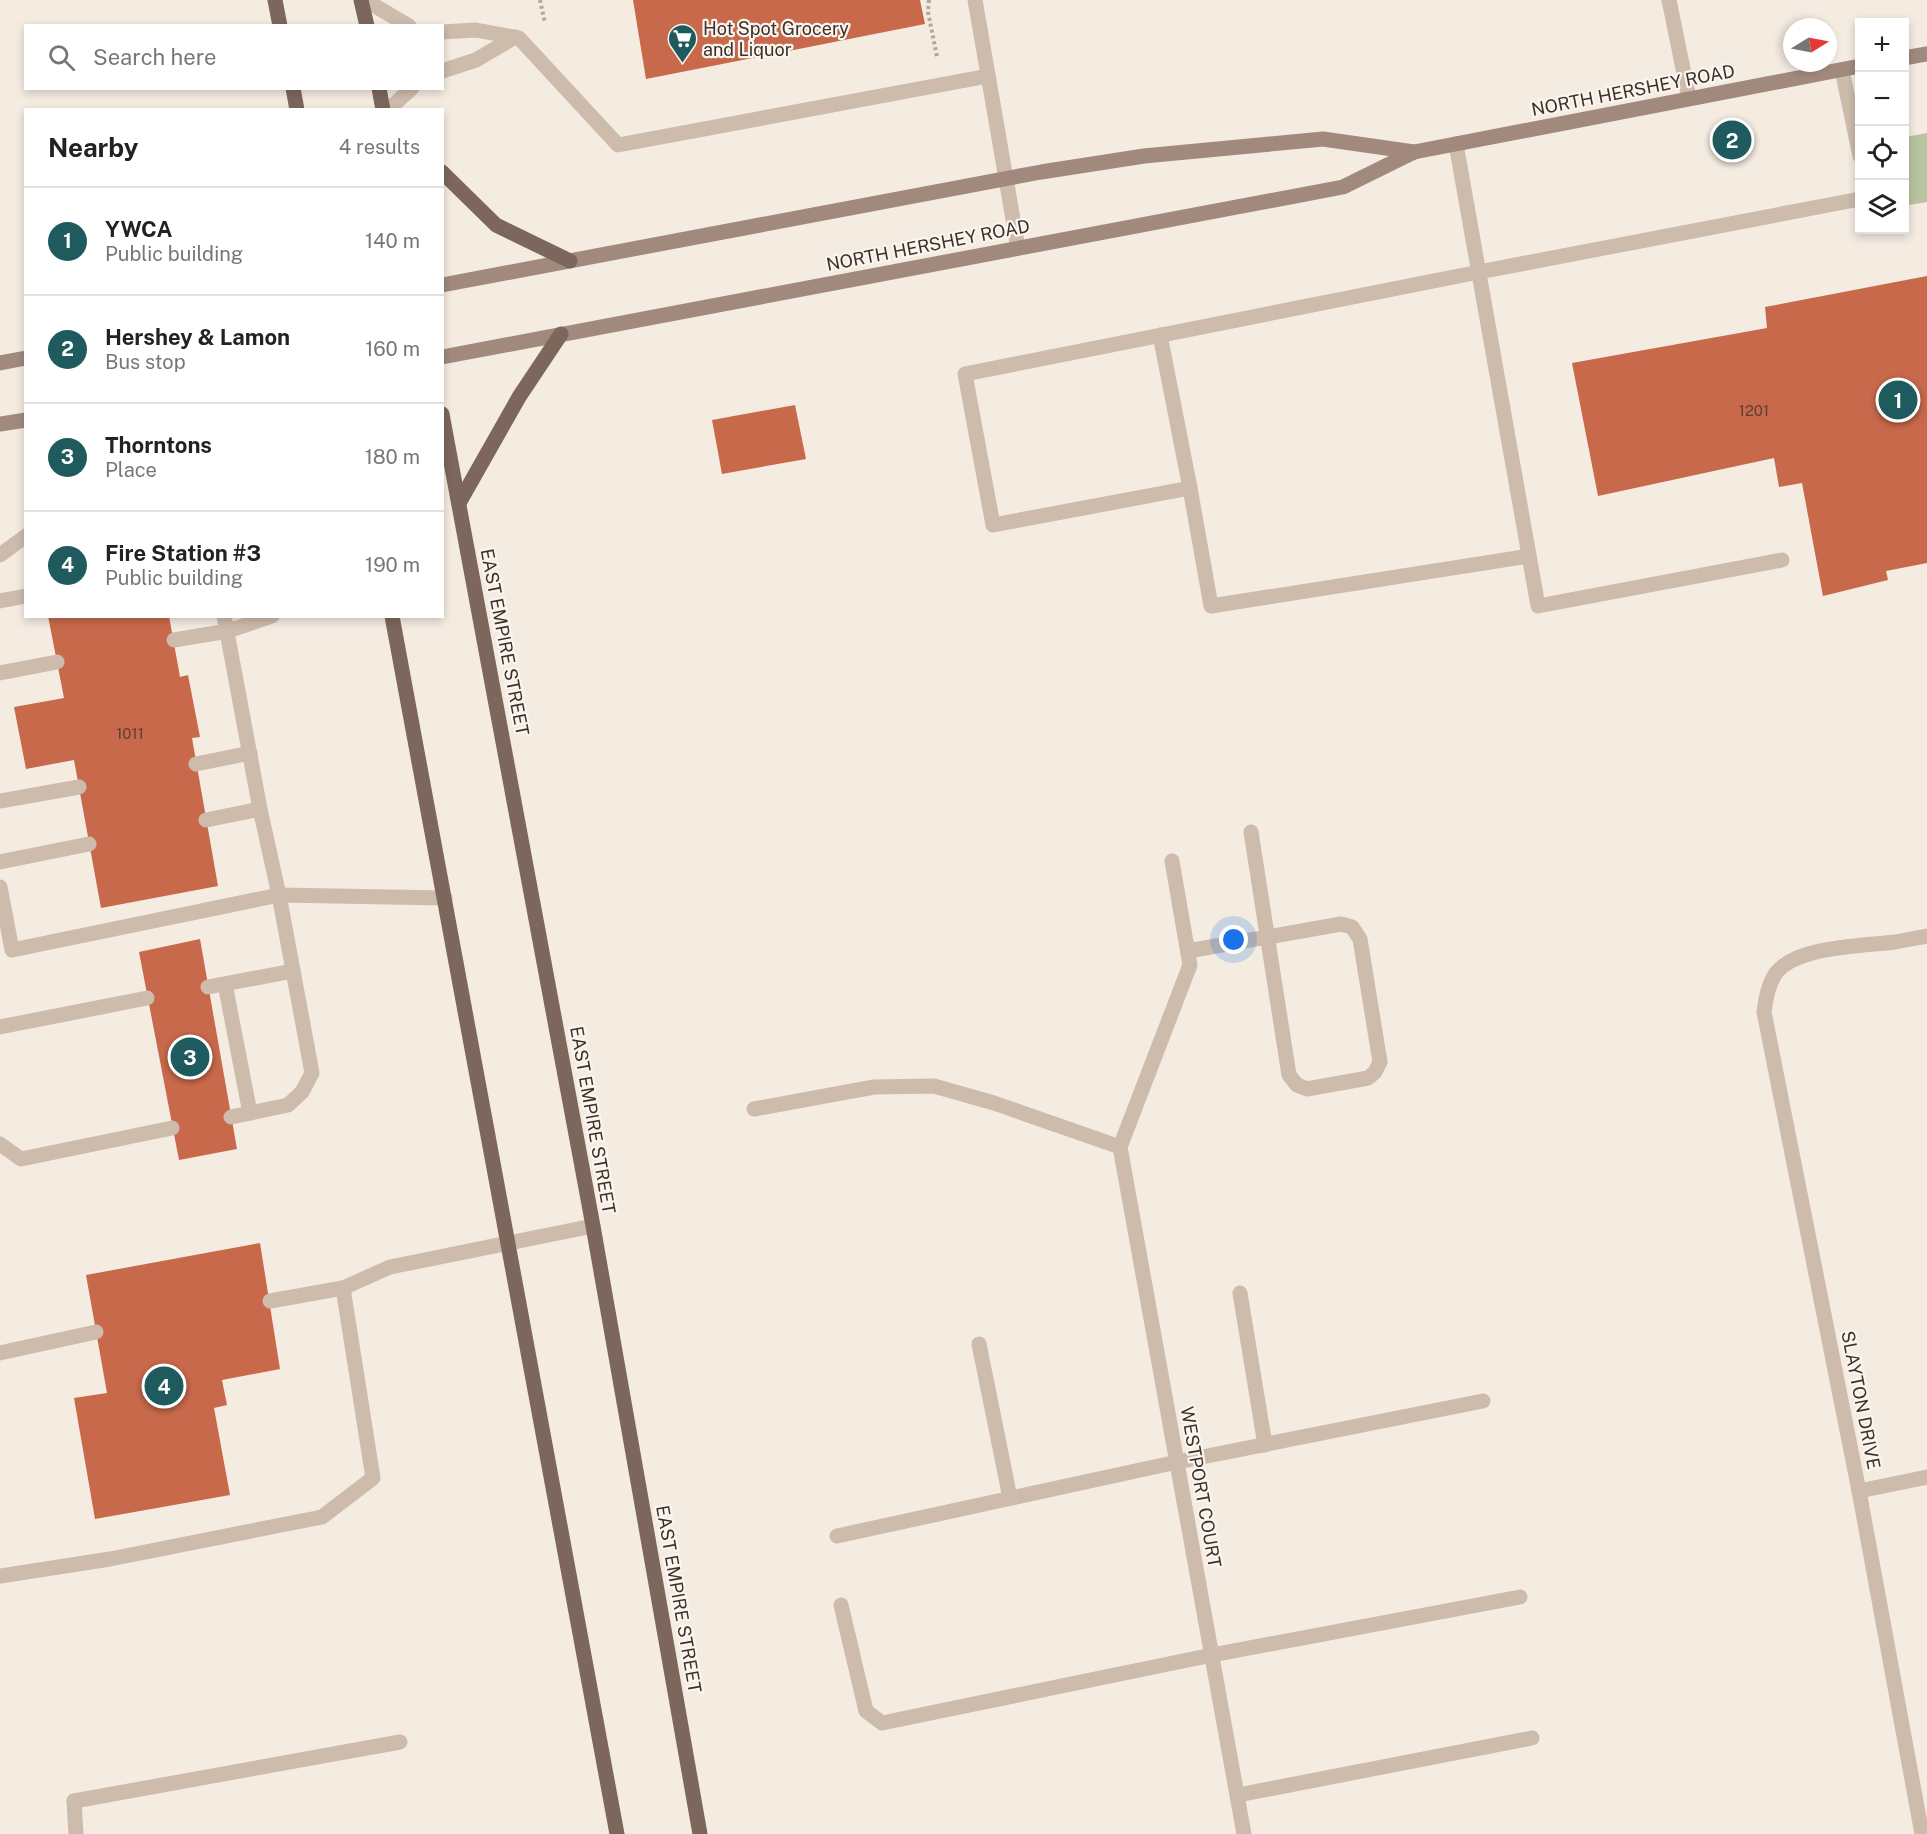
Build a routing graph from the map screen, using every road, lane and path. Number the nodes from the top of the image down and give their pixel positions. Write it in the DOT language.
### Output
graph roads {
  1 [pos="275,0"];
  2 [pos="363,0"];
  3 [pos="929,0"];
  4 [pos="975,0"];
  5 [pos="1669,0"];
  6 [pos="280,24"];
  7 [pos="367,24"];
  8 [pos="406,24"];
  9 [pos="444,32"];
  10 [pos="515,38"];
  11 [pos="1927,54"];
  12 [pos="1909,57"];
  13 [pos="1855,67"];
  14 [pos="444,70"];
  15 [pos="1842,70"];
  16 [pos="988,76"];
  17 [pos="942,85"];
  18 [pos="293,90"];
  19 [pos="379,90"];
  20 [pos="410,90"];
  21 [pos="1689,98"];
  22 [pos="297,108"];
  23 [pos="383,108"];
  24 [pos="390,108"];
  25 [pos="1855,132"];
  26 [pos="1456,144"];
  27 [pos="1414,152"];
  28 [pos="444,174"];
  29 [pos="1005,179"];
  30 [pos="1855,201"];
  31 [pos="1018,248"];
  32 [pos="570,261"];
  33 [pos="1479,272"];
  34 [pos="444,285"];
  35 [pos="561,334"];
  36 [pos="1160,335"];
  37 [pos="444,357"];
  38 [pos="24,358"];
  39 [pos="0,363"];
  40 [pos="24,420"];
  41 [pos="0,424"];
  42 [pos="444,424"];
  43 [pos="1190,488"];
  44 [pos="459,503"];
  45 [pos="24,537"];
  46 [pos="0,555"];
  47 [pos="1529,556"];
  48 [pos="1782,560"];
  49 [pos="24,596"];
  50 [pos="0,601"];
  51 [pos="260,618"];
  52 [pos="392,618"];
  53 [pos="226,624"];
  54 [pos="174,640"];
  55 [pos="57,662"];
  56 [pos="0,672"];
  57 [pos="250,753"];
  58 [pos="196,764"];
  59 [pos="79,787"];
  60 [pos="0,801"];
  61 [pos="260,809"];
  62 [pos="206,820"];
  63 [pos="1251,832"];
  64 [pos="89,844"];
  65 [pos="1172,861"];
  66 [pos="0,862"];
  67 [pos="0,886"];
  68 [pos="279,895"];
  69 [pos="444,898"];
  70 [pos="1927,936"];
  71 [pos="1268,937"];
  72 [pos="1188,951"];
  73 [pos="6,952"];
  74 [pos="293,971"];
  75 [pos="225,984"];
  76 [pos="208,987"];
  77 [pos="147,998"];
  78 [pos="0,1027"];
  79 [pos="754,1109"];
  80 [pos="250,1113"];
  81 [pos="231,1117"];
  82 [pos="172,1128"];
  83 [pos="0,1144"];
  84 [pos="1120,1147"];
  85 [pos="593,1226"];
  86 [pos="508,1242"];
  87 [pos="343,1288"];
  88 [pos="1240,1293"];
  89 [pos="270,1301"];
  90 [pos="96,1332"];
  91 [pos="979,1344"];
  92 [pos="0,1353"];
  93 [pos="1483,1401"];
  94 [pos="1264,1445"];
  95 [pos="1177,1462"];
  96 [pos="1927,1477"];
  97 [pos="1859,1491"];
  98 [pos="1010,1498"];
  99 [pos="837,1536"];
  100 [pos="0,1576"];
  101 [pos="1520,1597"];
  102 [pos="841,1605"];
  103 [pos="1212,1655"];
  104 [pos="1532,1738"];
  105 [pos="400,1742"];
  106 [pos="1238,1795"];
  107 [pos="76,1834"];
  108 [pos="617,1834"];
  109 [pos="700,1834"];
  110 [pos="1245,1834"];
  111 [pos="1922,1834"];
  1 -- 6 [label="main road"];
  2 -- 7 [label="main road"];
  2 -- 8 [label="street"];
  3 -- 17 [label="path"];
  4 -- 16 [label="street"];
  5 -- 21 [label="street"];
  9 -- 10 [label="street"];
  10 -- 14 [label="street"];
  10 -- 17 [label="street"];
  11 -- 12 [label="main road"];
  13 -- 15 [label="main road, NORTH HERSHEY ROAD"];
  15 -- 21 [label="main road, NORTH HERSHEY ROAD"];
  15 -- 25 [label="street"];
  16 -- 17 [label="street"];
  16 -- 29 [label="street"];
  18 -- 22 [label="main road"];
  19 -- 23 [label="main road"];
  20 -- 24 [label="street"];
  21 -- 26 [label="main road, NORTH HERSHEY ROAD"];
  26 -- 27 [label="main road, NORTH HERSHEY ROAD"];
  26 -- 33 [label="street"];
  27 -- 29 [label="main road, NORTH HERSHEY ROAD"];
  27 -- 31 [label="main road, NORTH HERSHEY ROAD"];
  28 -- 32 [label="main road"];
  29 -- 31 [label="street"];
  29 -- 32 [label="main road, NORTH HERSHEY ROAD"];
  30 -- 33 [label="street"];
  31 -- 35 [label="main road, NORTH HERSHEY ROAD"];
  32 -- 34 [label="main road, NORTH HERSHEY ROAD"];
  33 -- 36 [label="street"];
  33 -- 47 [label="street"];
  35 -- 37 [label="main road, NORTH HERSHEY ROAD"];
  35 -- 44 [label="main road"];
  36 -- 43 [label="street"];
  36 -- 43 [label="street"];
  38 -- 39 [label="main road"];
  40 -- 41 [label="main road"];
  42 -- 44 [label="main road, EAST EMPIRE STREET"];
  43 -- 47 [label="street"];
  44 -- 85 [label="main road, EAST EMPIRE STREET"];
  45 -- 46 [label="street"];
  47 -- 48 [label="street"];
  49 -- 50 [label="street"];
  51 -- 53 [label="street"];
  52 -- 69 [label="main road"];
  53 -- 54 [label="street"];
  53 -- 57 [label="street"];
  55 -- 56 [label="street"];
  57 -- 58 [label="street"];
  57 -- 61 [label="street"];
  59 -- 60 [label="street"];
  61 -- 62 [label="street"];
  61 -- 68 [label="street"];
  63 -- 71 [label="street"];
  64 -- 66 [label="street"];
  65 -- 72 [label="street"];
  67 -- 73 [label="street"];
  68 -- 69 [label="street"];
  68 -- 73 [label="street"];
  68 -- 74 [label="street"];
  69 -- 86 [label="main road"];
  70 -- 97 [label="street, SLAYTON DRIVE"];
  71 -- 71 [label="street"];
  71 -- 72 [label="street"];
  72 -- 84 [label="street"];
  74 -- 75 [label="street"];
  74 -- 80 [label="street"];
  75 -- 76 [label="street"];
  75 -- 80 [label="street"];
  77 -- 78 [label="street"];
  79 -- 84 [label="street"];
  80 -- 81 [label="street"];
  82 -- 83 [label="street"];
  84 -- 95 [label="street, WESTPORT COURT"];
  85 -- 86 [label="street"];
  85 -- 109 [label="main road, EAST EMPIRE STREET"];
  86 -- 87 [label="street"];
  86 -- 108 [label="main road"];
  87 -- 89 [label="street"];
  87 -- 100 [label="street"];
  88 -- 94 [label="street"];
  90 -- 92 [label="street"];
  91 -- 98 [label="street"];
  93 -- 94 [label="street"];
  94 -- 95 [label="street"];
  95 -- 98 [label="street"];
  95 -- 103 [label="street, WESTPORT COURT"];
  96 -- 97 [label="street"];
  97 -- 111 [label="street, SLAYTON DRIVE"];
  98 -- 99 [label="street"];
  101 -- 103 [label="street"];
  102 -- 103 [label="street"];
  103 -- 106 [label="street, WESTPORT COURT"];
  104 -- 106 [label="street"];
  105 -- 107 [label="street"];
  106 -- 110 [label="street, WESTPORT COURT"];
}
